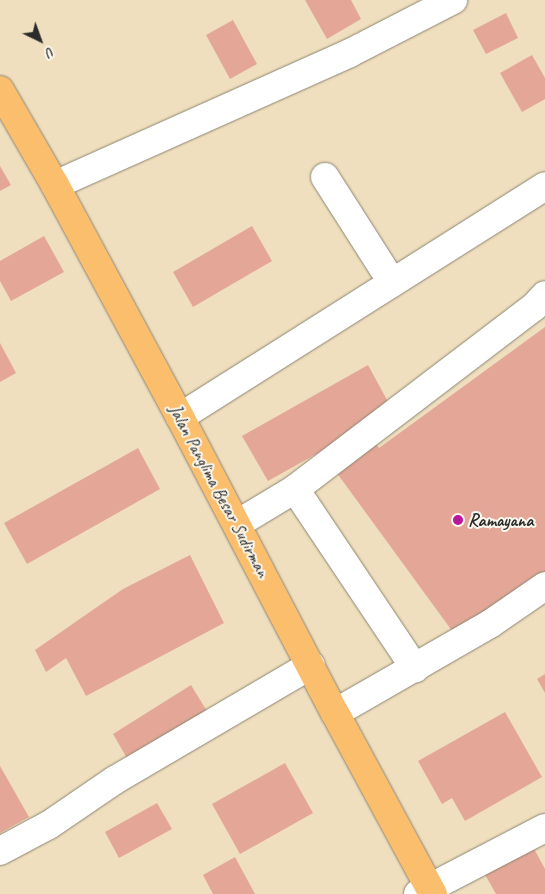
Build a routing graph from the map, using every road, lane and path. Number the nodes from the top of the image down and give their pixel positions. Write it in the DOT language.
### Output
graph roads {
  1 [pos="453,0"];
  2 [pos="0,90"];
  3 [pos="325,177"];
  4 [pos="55,185"];
  5 [pos="545,186"];
  6 [pos="392,282"];
  7 [pos="545,296"];
  8 [pos="180,416"];
  9 [pos="295,489"];
  10 [pos="237,524"];
  11 [pos="545,586"];
  12 [pos="311,665"];
  13 [pos="415,668"];
  14 [pos="335,712"];
  15 [pos="545,828"];
  16 [pos="0,851"];
  17 [pos="427,892"];
  1 -- 4 [label="street"];
  2 -- 4 [label="main road, Jalan Panglima Besar Sudirman"];
  3 -- 6 [label="street"];
  4 -- 8 [label="main road, Jalan Panglima Besar Sudirman"];
  5 -- 6 [label="street"];
  6 -- 8 [label="street"];
  7 -- 9 [label="street"];
  8 -- 10 [label="main road, Jalan Panglima Besar Sudirman"];
  9 -- 10 [label="street"];
  9 -- 13 [label="street"];
  10 -- 12 [label="main road, Jalan Panglima Besar Sudirman"];
  11 -- 13 [label="street"];
  12 -- 14 [label="main road, Jalan Panglima Besar Sudirman"];
  12 -- 16 [label="street"];
  13 -- 14 [label="street"];
  14 -- 17 [label="main road, Jalan Panglima Besar Sudirman"];
  15 -- 17 [label="street"];
}
